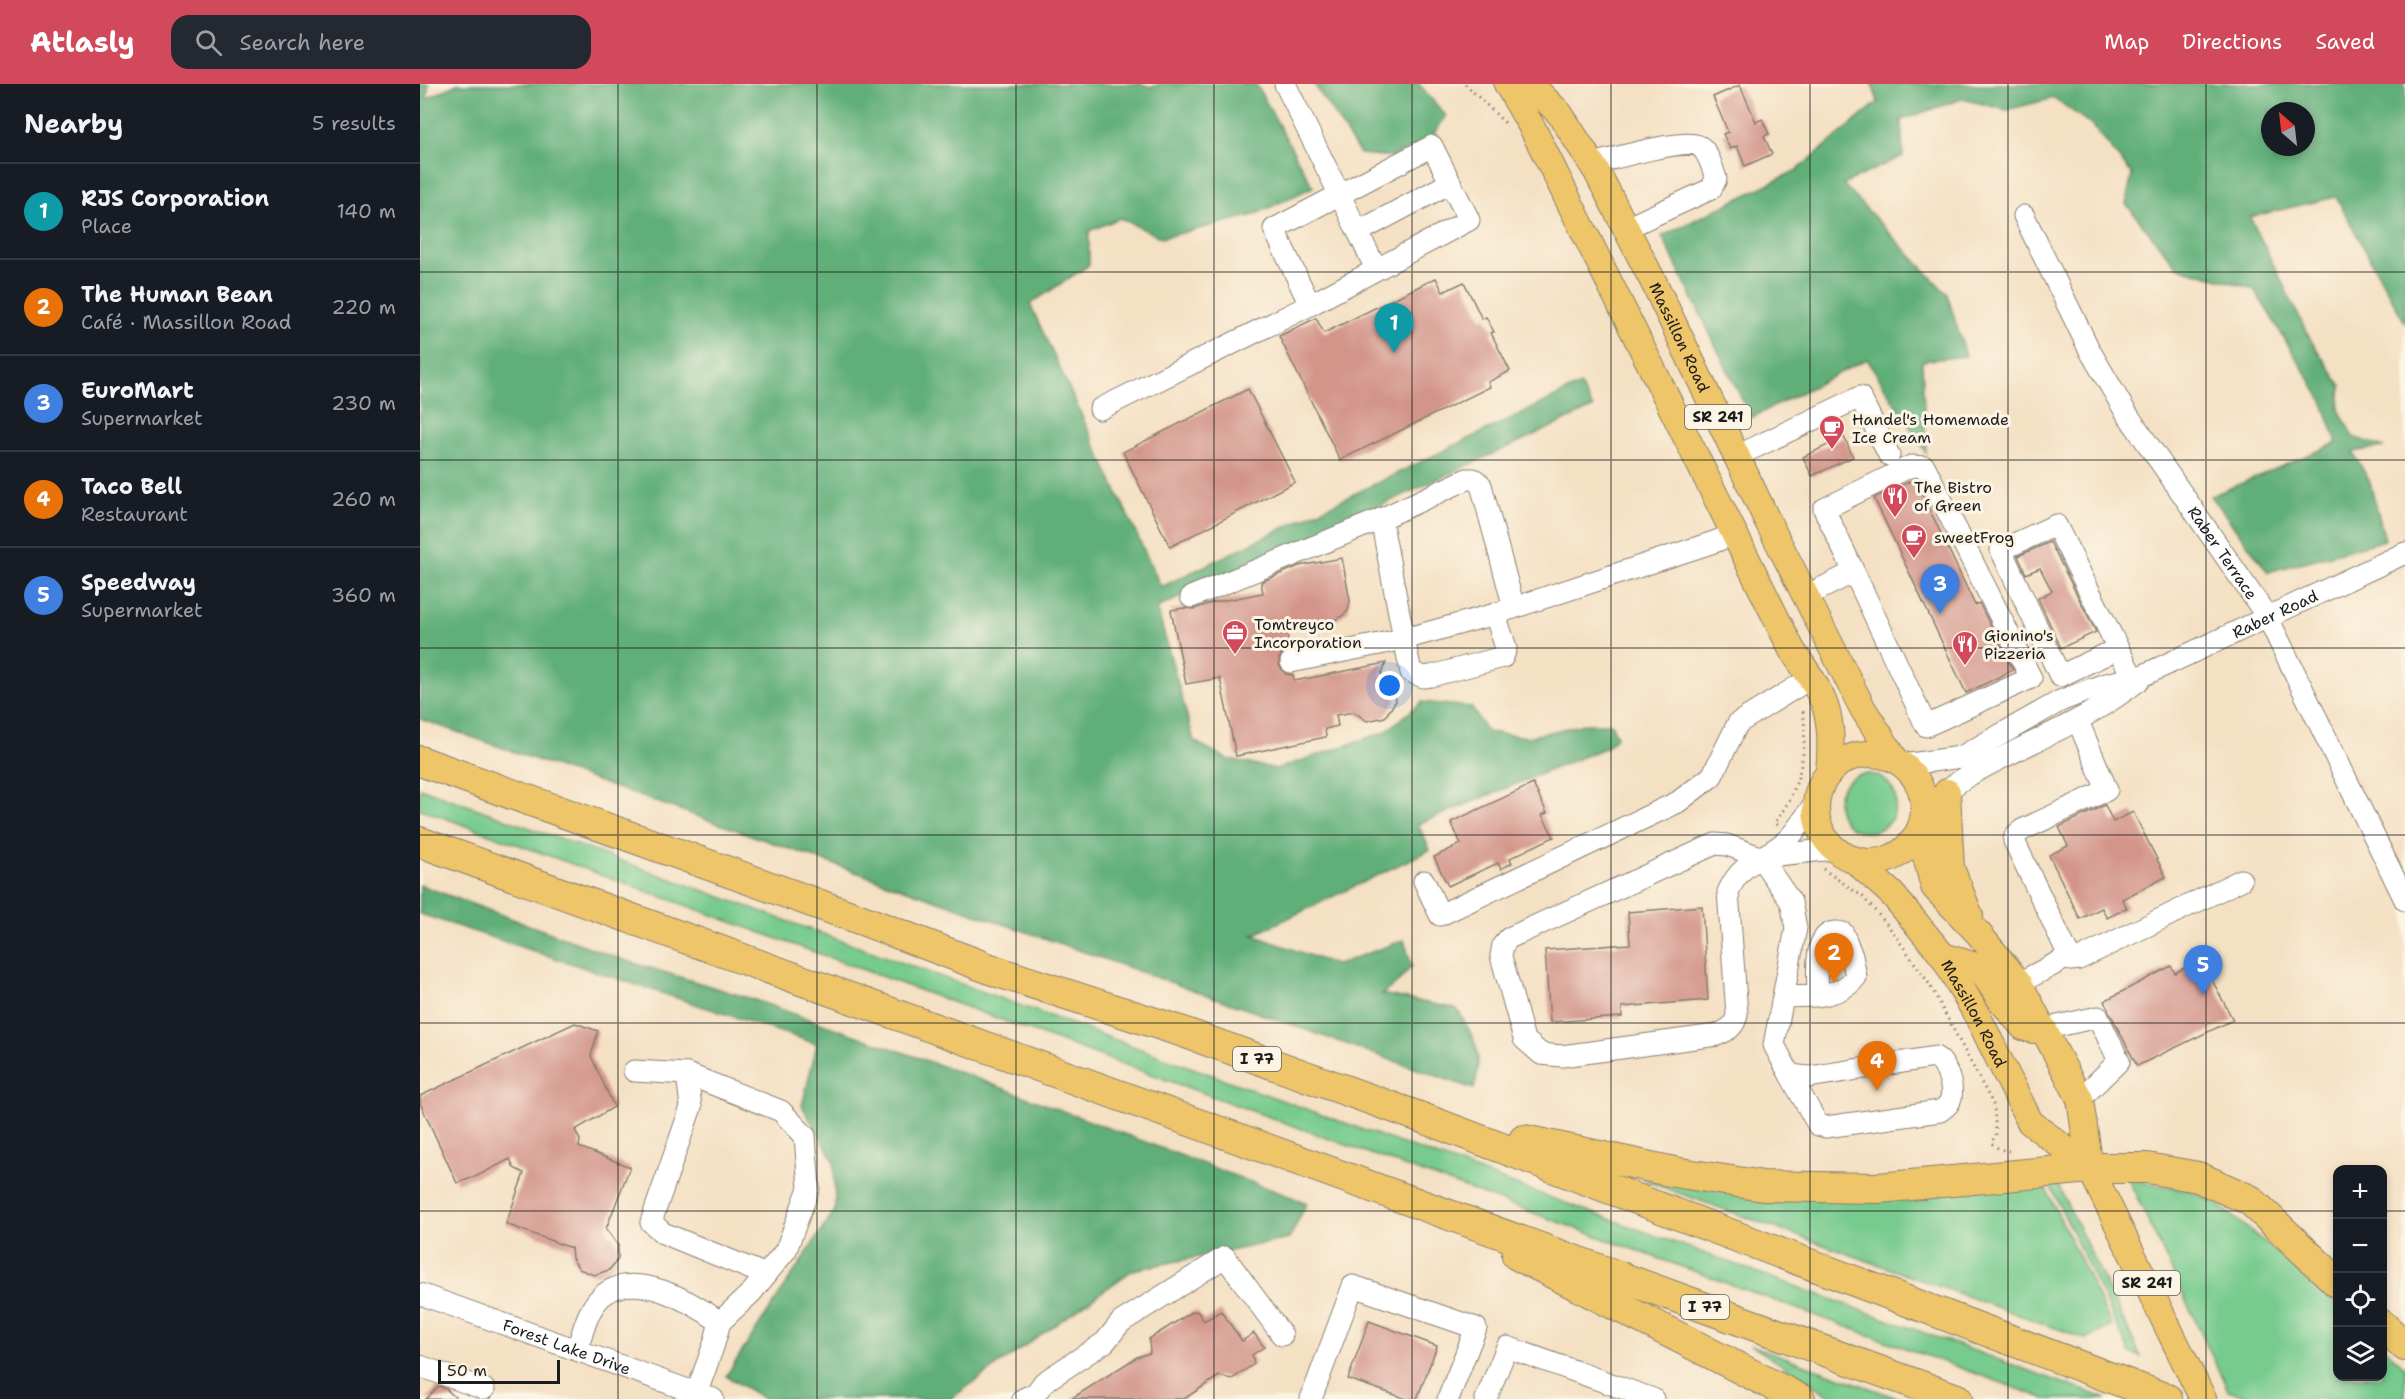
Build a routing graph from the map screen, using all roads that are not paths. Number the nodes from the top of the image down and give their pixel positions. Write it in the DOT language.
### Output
graph roads {
  1 [pos="1285,84"];
  2 [pos="1507,84"];
  3 [pos="1530,84"];
  4 [pos="1591,164"];
  5 [pos="1450,183"];
  6 [pos="1341,194"];
  7 [pos="2024,216"];
  8 [pos="1626,228"];
  9 [pos="1359,232"];
  10 [pos="1376,270"];
  11 [pos="1310,305"];
  12 [pos="1100,410"];
  13 [pos="1888,454"];
  14 [pos="1737,456"];
  15 [pos="1381,519"];
  16 [pos="1734,533"];
  17 [pos="2405,553"];
  18 [pos="1854,572"];
  19 [pos="1806,596"];
  20 [pos="1191,597"];
  21 [pos="1505,611"];
  22 [pos="2268,618"];
  23 [pos="1404,639"];
  24 [pos="2117,649"];
  25 [pos="1290,662"];
  26 [pos="2139,677"];
  27 [pos="2031,678"];
  28 [pos="1802,684"];
  29 [pos="2047,709"];
  30 [pos="2078,722"];
  31 [pos="420,762"];
  32 [pos="1899,762"];
  33 [pos="1829,772"];
  34 [pos="1947,792"];
  35 [pos="1815,803"];
  36 [pos="1924,816"];
  37 [pos="420,842"];
  38 [pos="1793,845"];
  39 [pos="1844,854"];
  40 [pos="1760,857"];
  41 [pos="2241,880"];
  42 [pos="1424,881"];
  43 [pos="2405,900"];
  44 [pos="1978,933"];
  45 [pos="1942,956"];
  46 [pos="2068,957"];
  47 [pos="2019,983"];
  48 [pos="1818,996"];
  49 [pos="1783,997"];
  50 [pos="2044,1029"];
  51 [pos="634,1071"];
  52 [pos="687,1074"];
  53 [pos="1790,1075"];
  54 [pos="2080,1099"];
  55 [pos="1416,1116"];
  56 [pos="2090,1168"];
  57 [pos="1454,1216"];
  58 [pos="766,1275"];
  59 [pos="2333,1279"];
  60 [pos="420,1294"];
  61 [pos="720,1322"];
  62 [pos="2384,1327"];
  63 [pos="1282,1335"];
  64 [pos="2405,1346"];
  65 [pos="577,1350"];
  66 [pos="420,1366"];
  67 [pos="484,1389"];
  68 [pos="705,1396"];
  69 [pos="1023,1399"];
  70 [pos="1311,1399"];
  71 [pos="1448,1399"];
  72 [pos="1486,1399"];
  73 [pos="1653,1399"];
  74 [pos="1800,1399"];
  75 [pos="1957,1399"];
  76 [pos="2167,1399"];
  77 [pos="2203,1399"];
  1 -- 6 [label="street"];
  2 -- 16 [label="main road"];
  3 -- 4 [label="main road, Massillon Road / SR 241"];
  4 -- 8 [label="main road, Massillon Road / SR 241"];
  4 -- 8 [label="street"];
  5 -- 6 [label="street"];
  5 -- 9 [label="street"];
  5 -- 10 [label="street"];
  6 -- 9 [label="street"];
  6 -- 11 [label="street"];
  7 -- 22 [label="street, Raber Terrace"];
  8 -- 14 [label="main road, Massillon Road / SR 241"];
  9 -- 10 [label="street"];
  10 -- 11 [label="street"];
  11 -- 12 [label="street"];
  13 -- 14 [label="street"];
  14 -- 19 [label="main road, Massillon Road / SR 241"];
  15 -- 20 [label="street"];
  15 -- 21 [label="street"];
  15 -- 23 [label="street"];
  16 -- 21 [label="street"];
  16 -- 28 [label="main road"];
  17 -- 22 [label="street, Raber Road"];
  18 -- 19 [label="street"];
  18 -- 27 [label="street"];
  18 -- 27 [label="street"];
  19 -- 32 [label="main road, Massillon Road / SR 241"];
  21 -- 23 [label="street"];
  21 -- 23 [label="street"];
  22 -- 26 [label="street, Raber Road"];
  22 -- 43 [label="street, Raber Terrace"];
  23 -- 25 [label="street"];
  24 -- 24 [label="street"];
  24 -- 26 [label="street"];
  26 -- 29 [label="street, Raber Road"];
  26 -- 30 [label="street, Raber Road"];
  27 -- 29 [label="street"];
  28 -- 33 [label="main road"];
  28 -- 42 [label="street"];
  29 -- 32 [label="street, Raber Road"];
  30 -- 34 [label="street, Raber Road"];
  30 -- 46 [label="street"];
  31 -- 55 [label="highway, I 77"];
  32 -- 33 [label="main road"];
  32 -- 36 [label="main road"];
  33 -- 35 [label="main road"];
  34 -- 36 [label="street, Raber Road"];
  34 -- 44 [label="main road"];
  35 -- 38 [label="street"];
  35 -- 39 [label="main road"];
  36 -- 39 [label="main road"];
  36 -- 44 [label="main road, Massillon Road / SR 241"];
  37 -- 57 [label="highway, I 77"];
  38 -- 39 [label="street"];
  38 -- 40 [label="street"];
  39 -- 45 [label="main road, Massillon Road"];
  40 -- 40 [label="street"];
  40 -- 49 [label="street"];
  41 -- 46 [label="street"];
  44 -- 47 [label="main road, Massillon Road / SR 241"];
  45 -- 50 [label="main road"];
  45 -- 56 [label="main road, Massillon Road"];
  46 -- 47 [label="street"];
  47 -- 50 [label="main road, Massillon Road / SR 241"];
  48 -- 49 [label="street"];
  49 -- 53 [label="street"];
  50 -- 54 [label="main road, Massillon Road / SR 241"];
  50 -- 54 [label="street"];
  51 -- 52 [label="street"];
  52 -- 58 [label="street"];
  52 -- 58 [label="street"];
  53 -- 53 [label="street"];
  54 -- 56 [label="main road, Massillon Road / SR 241"];
  55 -- 56 [label="highway"];
  55 -- 76 [label="highway, I 77"];
  56 -- 59 [label="highway"];
  56 -- 77 [label="main road, Massillon Road / SR 241"];
  57 -- 74 [label="highway"];
  57 -- 75 [label="highway, I 77"];
  58 -- 61 [label="street"];
  60 -- 65 [label="street, Forest Lake Drive"];
  61 -- 65 [label="street"];
  61 -- 68 [label="street"];
  62 -- 64 [label="highway"];
  63 -- 69 [label="street"];
  65 -- 68 [label="street, Forest Lake Drive"];
  66 -- 67 [label="street"];
  70 -- 71 [label="street"];
  72 -- 73 [label="street"];
}
